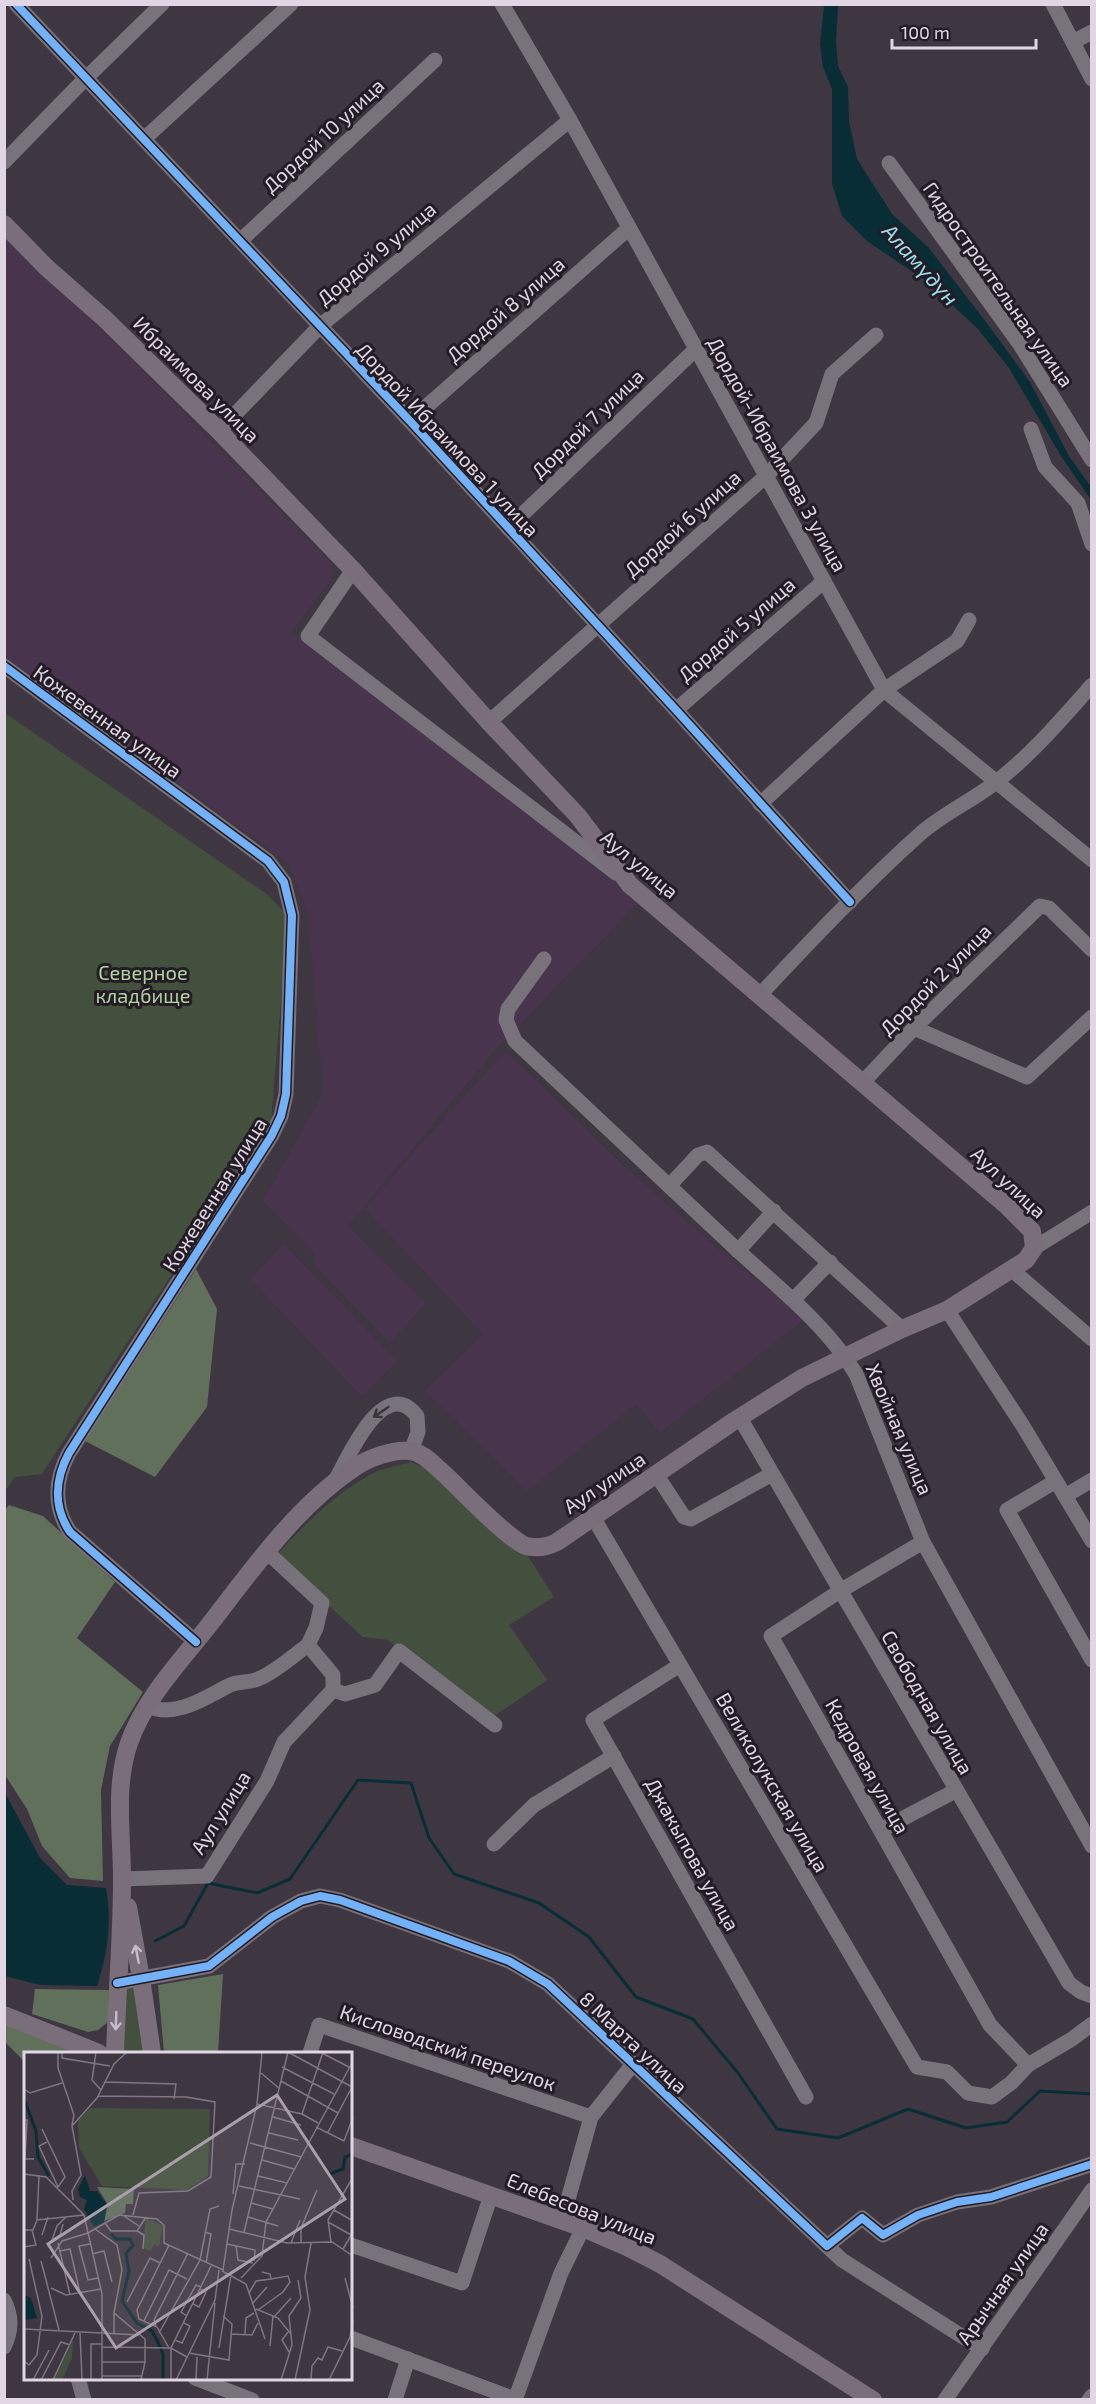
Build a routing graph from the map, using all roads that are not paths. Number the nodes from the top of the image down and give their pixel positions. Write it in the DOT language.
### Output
graph roads {
  1 [pos="16,4"];
  2 [pos="162,4"];
  3 [pos="291,4"];
  4 [pos="502,4"];
  5 [pos="1053,4"];
  6 [pos="1092,32"];
  7 [pos="1072,42"];
  8 [pos="435,60"];
  9 [pos="85,78"];
  10 [pos="1092,79"];
  11 [pos="570,120"];
  12 [pos="144,139"];
  13 [pos="4,162"];
  14 [pos="889,163"];
  15 [pos="4,224"];
  16 [pos="629,228"];
  17 [pos="240,241"];
  18 [pos="320,326"];
  19 [pos="876,335"];
  20 [pos="696,349"];
  21 [pos="410,421"];
  22 [pos="1031,429"];
  23 [pos="219,431"];
  24 [pos="1092,460"];
  25 [pos="766,476"];
  26 [pos="508,528"];
  27 [pos="1092,544"];
  28 [pos="352,570"];
  29 [pos="824,581"];
  30 [pos="969,620"];
  31 [pos="599,625"];
  32 [pos="4,666"];
  33 [pos="1092,685"];
  34 [pos="884,690"];
  35 [pos="676,710"];
  36 [pos="489,722"];
  37 [pos="995,783"];
  38 [pos="760,804"];
  39 [pos="1092,860"];
  40 [pos="630,885"];
  41 [pos="850,902"];
  42 [pos="1092,950"];
  43 [pos="544,959"];
  44 [pos="760,995"];
  45 [pos="1092,1017"];
  46 [pos="914,1028"];
  47 [pos="862,1083"];
  48 [pos="669,1186"];
  49 [pos="774,1212"];
  50 [pos="1092,1212"];
  51 [pos="1034,1248"];
  52 [pos="738,1251"];
  53 [pos="830,1262"];
  54 [pos="1012,1270"];
  55 [pos="794,1299"];
  56 [pos="947,1310"];
  57 [pos="902,1329"];
  58 [pos="1092,1339"];
  59 [pos="845,1356"];
  60 [pos="740,1418"];
  61 [pos="411,1451"];
  62 [pos="656,1474"];
  63 [pos="772,1474"];
  64 [pos="1092,1480"];
  65 [pos="1056,1481"];
  66 [pos="335,1482"];
  67 [pos="1065,1496"];
  68 [pos="593,1517"];
  69 [pos="1092,1541"];
  70 [pos="923,1542"];
  71 [pos="267,1552"];
  72 [pos="840,1591"];
  73 [pos="196,1642"];
  74 [pos="308,1645"];
  75 [pos="1092,1660"];
  76 [pos="680,1665"];
  77 [pos="333,1690"];
  78 [pos="148,1706"];
  79 [pos="495,1725"];
  80 [pos="614,1756"];
  81 [pos="955,1791"];
  82 [pos="881,1830"];
  83 [pos="494,1845"];
  84 [pos="1092,1846"];
  85 [pos="122,1879"];
  86 [pos="141,1978"];
  87 [pos="117,1983"];
  88 [pos="1092,1996"];
  89 [pos="4,2015"];
  90 [pos="1092,2024"];
  91 [pos="96,2052"];
  92 [pos="115,2052"];
  93 [pos="152,2052"];
  94 [pos="310,2052"];
  95 [pos="633,2064"];
  96 [pos="1028,2065"];
  97 [pos="806,2097"];
  98 [pos="591,2117"];
  99 [pos="352,2146"];
  100 [pos="1092,2164"];
  101 [pos="1092,2190"];
  102 [pos="490,2195"];
  103 [pos="562,2220"];
  104 [pos="583,2228"];
  105 [pos="352,2245"];
  106 [pos="827,2246"];
  107 [pos="4,2300"];
  108 [pos="352,2338"];
  109 [pos="4,2347"];
  110 [pos="982,2349"];
  111 [pos="408,2359"];
  112 [pos="78,2380"];
  113 [pos="198,2380"];
  114 [pos="515,2399"];
  115 [pos="84,2400"];
  116 [pos="252,2400"];
  117 [pos="395,2400"];
  118 [pos="873,2400"];
  119 [pos="945,2400"];
  1 -- 9 [label="street, Дордой Ибраимова 1 улица"];
  2 -- 9 [label="street"];
  3 -- 12 [label="street"];
  4 -- 11 [label="street, Дордой-Ибраимова 3 улица"];
  5 -- 7 [label="street"];
  6 -- 7 [label="street"];
  7 -- 10 [label="street"];
  8 -- 17 [label="street, Дордой 10 улица"];
  9 -- 12 [label="street, Дордой Ибраимова 1 улица"];
  9 -- 13 [label="street"];
  11 -- 16 [label="street, Дордой-Ибраимова 3 улица"];
  11 -- 18 [label="street, Дордой 9 улица"];
  12 -- 17 [label="street, Дордой Ибраимова 1 улица"];
  14 -- 24 [label="street, Гидростроительная улица"];
  15 -- 23 [label="main road, Ибраимова улица"];
  16 -- 20 [label="street, Дордой-Ибраимова 3 улица"];
  16 -- 21 [label="street, Дордой 8 улица"];
  17 -- 18 [label="street, Дордой Ибраимова 1 улица"];
  18 -- 21 [label="street, Дордой Ибраимова 1 улица"];
  18 -- 23 [label="street, Дордой 9 улица"];
  19 -- 25 [label="street, Дордой 6 улица"];
  20 -- 25 [label="street, Дордой-Ибраимова 3 улица"];
  20 -- 26 [label="street, Дордой 7 улица"];
  21 -- 26 [label="street, Дордой Ибраимова 1 улица"];
  22 -- 27 [label="street"];
  23 -- 28 [label="main road, Ибраимова улица"];
  25 -- 29 [label="street, Дордой-Ибраимова 3 улица"];
  25 -- 31 [label="street, Дордой 6 улица"];
  26 -- 31 [label="street, Дордой Ибраимова 1 улица"];
  28 -- 36 [label="main road, Ибраимова улица"];
  28 -- 40 [label="street, Аул улица"];
  29 -- 34 [label="street, Дордой-Ибраимова 3 улица"];
  29 -- 35 [label="street, Дордой 5 улица"];
  30 -- 34 [label="street"];
  31 -- 35 [label="street, Дордой Ибраимова 1 улица"];
  31 -- 36 [label="street, Дордой 6 улица"];
  32 -- 73 [label="street, Кожевенная улица"];
  33 -- 37 [label="street"];
  34 -- 37 [label="street, Дордой-Ибраимова 3 улица"];
  34 -- 38 [label="street"];
  35 -- 38 [label="street, Дордой Ибраимова 1 улица"];
  36 -- 40 [label="main road, Ибраимова улица"];
  37 -- 39 [label="street, Дордой-Ибраимова 3 улица"];
  37 -- 41 [label="street"];
  38 -- 41 [label="street, Дордой Ибраимова 1 улица"];
  40 -- 44 [label="main road, Аул улица"];
  41 -- 44 [label="street"];
  42 -- 46 [label="street, Дордой 2 улица"];
  43 -- 48 [label="street, Хвойная улица"];
  44 -- 47 [label="main road, Аул улица"];
  45 -- 46 [label="street"];
  46 -- 47 [label="street, Дордой 2 улица"];
  47 -- 51 [label="main road, Аул улица"];
  48 -- 49 [label="street"];
  48 -- 52 [label="street, Хвойная улица"];
  49 -- 52 [label="street"];
  49 -- 53 [label="street"];
  50 -- 51 [label="street"];
  51 -- 54 [label="main road, Аул улица"];
  52 -- 55 [label="street, Хвойная улица"];
  53 -- 55 [label="street"];
  53 -- 57 [label="street"];
  54 -- 56 [label="main road, Аул улица"];
  54 -- 58 [label="street"];
  55 -- 59 [label="street, Хвойная улица"];
  56 -- 57 [label="main road, Аул улица"];
  56 -- 65 [label="street"];
  57 -- 59 [label="main road, Аул улица"];
  59 -- 60 [label="main road, Аул улица"];
  59 -- 70 [label="street, Хвойная улица"];
  60 -- 62 [label="main road, Аул улица"];
  60 -- 63 [label="street, Свободная улица"];
  61 -- 66 [label="main road"];
  61 -- 66 [label="street, one-way"];
  61 -- 68 [label="main road, Аул улица"];
  62 -- 63 [label="street"];
  62 -- 68 [label="main road, Аул улица"];
  63 -- 72 [label="street, Свободная улица"];
  64 -- 67 [label="street"];
  65 -- 67 [label="street"];
  65 -- 75 [label="street"];
  66 -- 71 [label="main road"];
  67 -- 69 [label="street"];
  68 -- 76 [label="street, Великолукская улица"];
  70 -- 72 [label="street, Кедровая улица"];
  70 -- 84 [label="street, Хвойная улица"];
  71 -- 73 [label="main road"];
  71 -- 74 [label="street"];
  72 -- 81 [label="street, Свободная улица"];
  72 -- 82 [label="street, Кедровая улица"];
  73 -- 78 [label="main road"];
  74 -- 77 [label="street"];
  74 -- 78 [label="street"];
  76 -- 80 [label="street, Джакыпова улица"];
  76 -- 96 [label="street, Великолукская улица"];
  77 -- 79 [label="street"];
  77 -- 85 [label="street, Аул улица"];
  78 -- 85 [label="main road"];
  80 -- 83 [label="street"];
  80 -- 97 [label="street, Джакыпова улица"];
  81 -- 82 [label="street"];
  81 -- 88 [label="street, Свободная улица"];
  82 -- 96 [label="street, Кедровая улица"];
  86 -- 85 [label="main road, one-way"];
  85 -- 87 [label="main road"];
  86 -- 87 [label="street, 8 Марта улица"];
  86 -- 93 [label="main road"];
  86 -- 95 [label="street, 8 Марта улица"];
  87 -- 92 [label="main road, one-way"];
  89 -- 91 [label="main road"];
  90 -- 96 [label="street"];
  94 -- 98 [label="street, Кисловодский переулок"];
  95 -- 98 [label="street"];
  95 -- 106 [label="street, 8 Марта улица"];
  98 -- 103 [label="street"];
  99 -- 102 [label="main road, Елебесова улица"];
  100 -- 106 [label="street"];
  101 -- 110 [label="street, Арычная улица"];
  102 -- 103 [label="main road, Елебесова улица"];
  102 -- 105 [label="street"];
  103 -- 104 [label="main road, Елебесова улица"];
  104 -- 114 [label="street"];
  104 -- 118 [label="main road, Елебесова улица"];
  106 -- 110 [label="street, 8 Марта улица"];
  107 -- 109 [label="street"];
  108 -- 111 [label="street"];
  110 -- 119 [label="street, Арычная улица"];
  111 -- 114 [label="street"];
  111 -- 117 [label="street"];
  112 -- 115 [label="street"];
  113 -- 116 [label="street"];
}
